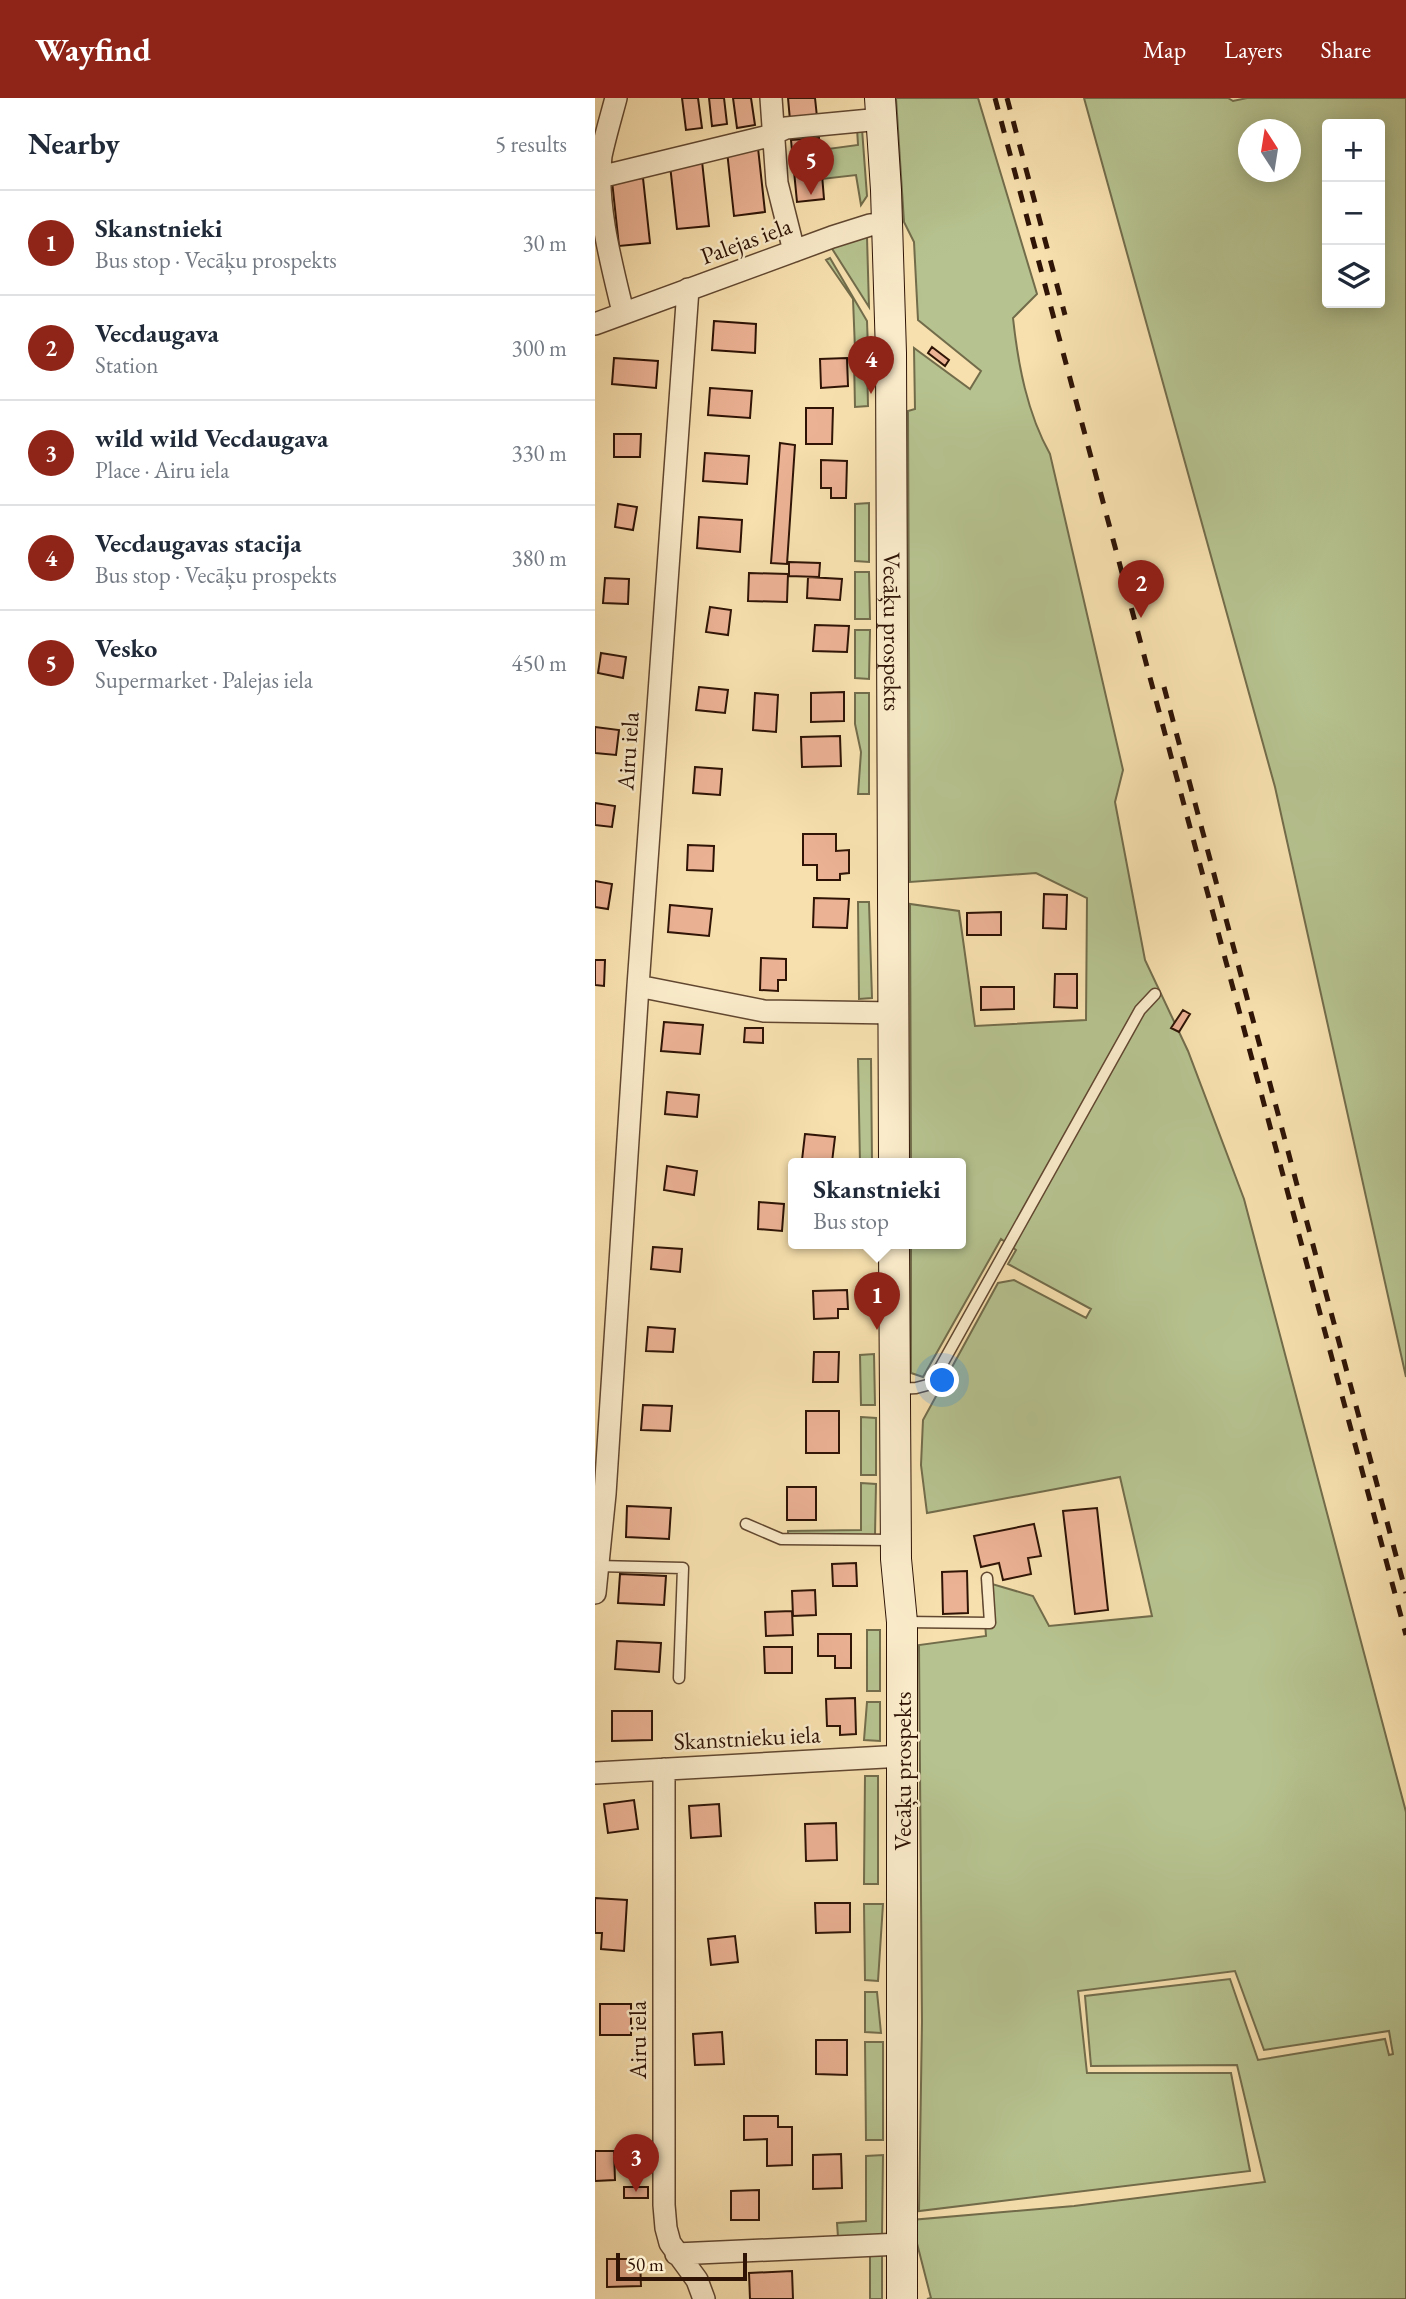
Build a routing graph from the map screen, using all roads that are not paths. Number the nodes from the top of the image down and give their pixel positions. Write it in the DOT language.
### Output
graph roads {
  1 [pos="616,98"];
  2 [pos="771,98"];
  3 [pos="881,109"];
  4 [pos="775,134"];
  5 [pos="600,177"];
  6 [pos="888,224"];
  7 [pos="794,251"];
  8 [pos="688,289"];
  9 [pos="623,312"];
  10 [pos="595,324"];
  11 [pos="638,986"];
  12 [pos="1155,994"];
  13 [pos="895,1013"];
  14 [pos="894,1158"];
  15 [pos="894,1249"];
  16 [pos="894,1389"];
  17 [pos="746,1524"];
  18 [pos="896,1540"];
  19 [pos="597,1566"];
  20 [pos="987,1578"];
  21 [pos="595,1593"];
  22 [pos="902,1622"];
  23 [pos="679,1678"];
  24 [pos="903,1756"];
  25 [pos="664,1769"];
  26 [pos="595,1773"];
  27 [pos="901,2244"];
  28 [pos="676,2253"];
  29 [pos="704,2299"];
  30 [pos="902,2299"];
  1 -- 5 [label="street"];
  2 -- 4 [label="street"];
  3 -- 4 [label="street"];
  3 -- 6 [label="main road, Vecāķu prospekts"];
  4 -- 5 [label="street"];
  4 -- 7 [label="street"];
  5 -- 9 [label="street"];
  6 -- 7 [label="street, Palejas iela"];
  6 -- 13 [label="main road, Vecāķu prospekts"];
  7 -- 8 [label="street, Palejas iela"];
  8 -- 9 [label="street, Palejas iela"];
  8 -- 11 [label="street, Airu iela"];
  9 -- 10 [label="street, Palejas iela"];
  11 -- 13 [label="street"];
  11 -- 19 [label="street, Airu iela"];
  12 -- 16 [label="lane"];
  13 -- 14 [label="main road, Vecāķu prospekts"];
  15 -- 16 [label="main road, Vecāķu prospekts"];
  16 -- 18 [label="main road, Vecāķu prospekts"];
  17 -- 18 [label="lane"];
  18 -- 22 [label="main road, Vecāķu prospekts"];
  19 -- 21 [label="street, Airu iela"];
  19 -- 23 [label="lane"];
  20 -- 22 [label="lane"];
  22 -- 24 [label="main road, Vecāķu prospekts"];
  24 -- 25 [label="street, Skanstnieku iela"];
  24 -- 27 [label="main road, Vecāķu prospekts"];
  25 -- 26 [label="street, Skanstnieku iela"];
  25 -- 28 [label="street, Airu iela"];
  27 -- 28 [label="street"];
  27 -- 30 [label="main road, Vecāķu prospekts"];
  28 -- 29 [label="street, Airu iela"];
}
